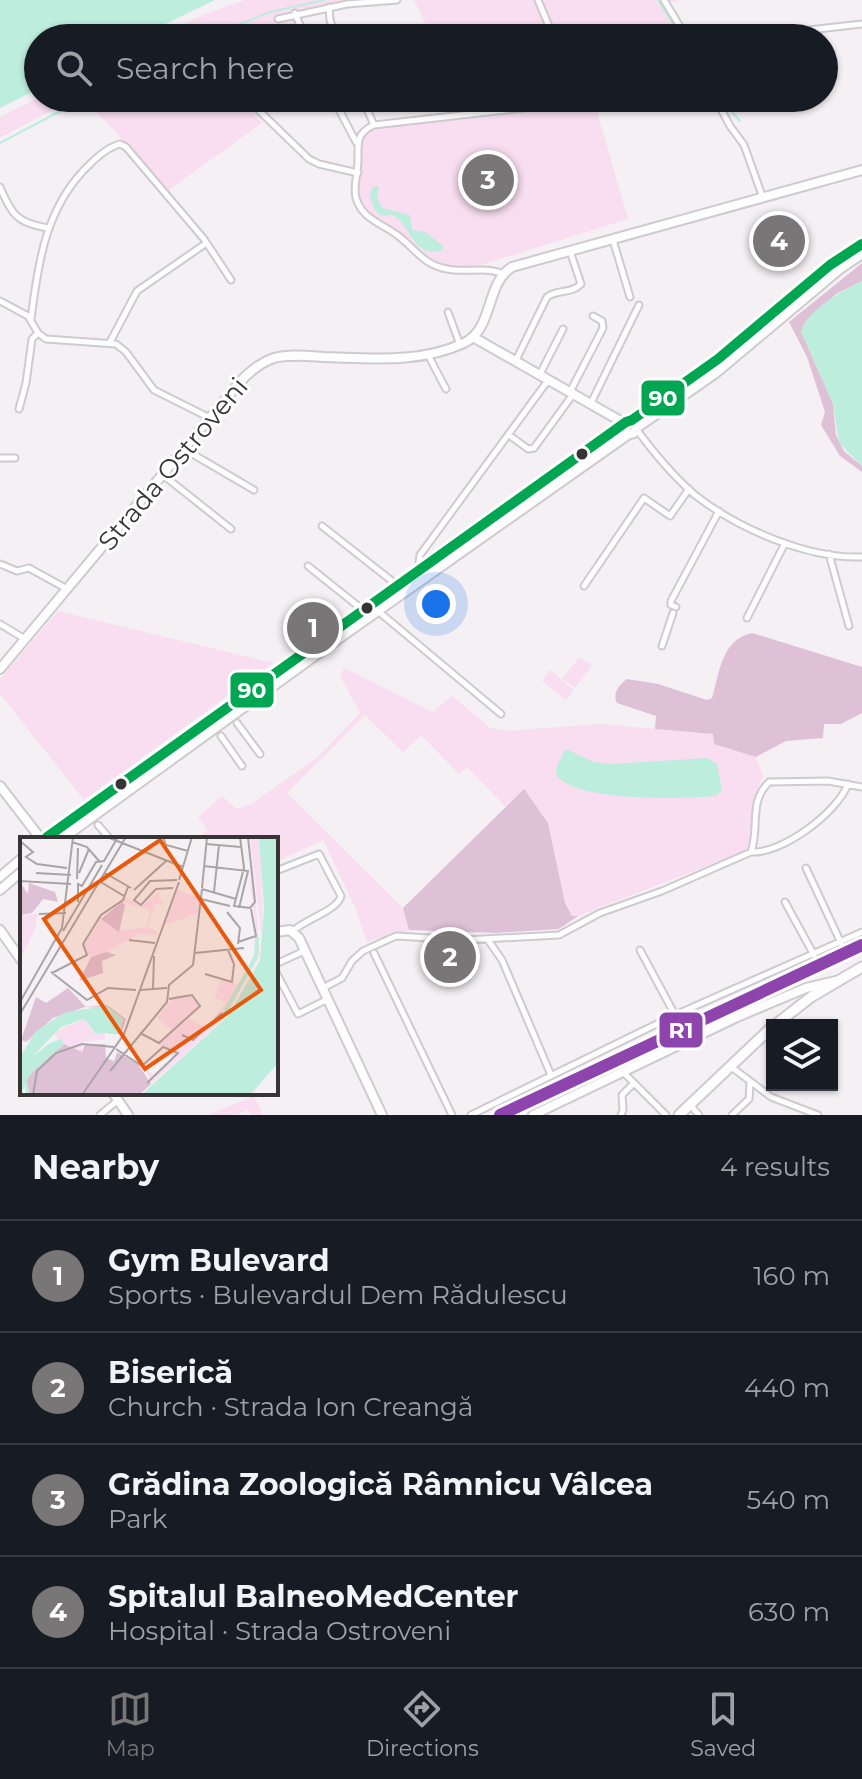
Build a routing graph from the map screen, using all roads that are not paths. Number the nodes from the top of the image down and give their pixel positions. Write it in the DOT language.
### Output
graph roads {
  1 [pos="397,0"];
  2 [pos="538,0"];
  3 [pos="664,0"];
  4 [pos="329,7"];
  5 [pos="295,13"];
  6 [pos="278,19"];
  7 [pos="299,24"];
  8 [pos="331,24"];
  9 [pos="548,24"];
  10 [pos="679,24"];
  11 [pos="862,24"];
  12 [pos="838,27"];
  13 [pos="260,112"];
  14 [pos="339,112"];
  15 [pos="368,112"];
  16 [pos="488,112"];
  17 [pos="722,112"];
  18 [pos="374,125"];
  19 [pos="357,142"];
  20 [pos="862,170"];
  21 [pos="358,173"];
  22 [pos="0,187"];
  23 [pos="763,199"];
  24 [pos="48,228"];
  25 [pos="613,239"];
  26 [pos="205,244"];
  27 [pos="862,244"];
  28 [pos="570,250"];
  29 [pos="862,254"];
  30 [pos="503,274"];
  31 [pos="231,280"];
  32 [pos="630,297"];
  33 [pos="0,301"];
  34 [pos="639,305"];
  35 [pos="448,312"];
  36 [pos="593,316"];
  37 [pos="31,319"];
  38 [pos="563,329"];
  39 [pos="38,333"];
  40 [pos="473,337"];
  41 [pos="110,342"];
  42 [pos="460,345"];
  43 [pos="427,354"];
  44 [pos="516,360"];
  45 [pos="540,374"];
  46 [pos="549,379"];
  47 [pos="446,389"];
  48 [pos="572,392"];
  49 [pos="591,403"];
  50 [pos="19,409"];
  51 [pos="605,412"];
  52 [pos="210,418"];
  53 [pos="631,428"];
  54 [pos="509,435"];
  55 [pos="611,435"];
  56 [pos="184,449"];
  57 [pos="0,458"];
  58 [pos="15,458"];
  59 [pos="162,474"];
  60 [pos="689,489"];
  61 [pos="254,490"];
  62 [pos="719,511"];
  63 [pos="322,526"];
  64 [pos="231,529"];
  65 [pos="785,543"];
  66 [pos="829,554"];
  67 [pos="862,557"];
  68 [pos="0,564"];
  69 [pos="308,566"];
  70 [pos="418,571"];
  71 [pos="398,586"];
  72 [pos="584,586"];
  73 [pos="67,589"];
  74 [pos="364,610"];
  75 [pos="378,611"];
  76 [pos="747,618"];
  77 [pos="0,624"];
  78 [pos="849,626"];
  79 [pos="25,639"];
  80 [pos="662,646"];
  81 [pos="297,663"];
  82 [pos="0,669"];
  83 [pos="501,714"];
  84 [pos="237,723"];
  85 [pos="221,736"];
  86 [pos="260,754"];
  87 [pos="242,766"];
  88 [pos="848,784"];
  89 [pos="0,786"];
  90 [pos="862,787"];
  91 [pos="98,825"];
  92 [pos="44,837"];
  93 [pos="46,837"];
  94 [pos="65,837"];
  95 [pos="108,837"];
  96 [pos="751,852"];
  97 [pos="20,860"];
  98 [pos="806,868"];
  99 [pos="278,870"];
  100 [pos="20,873"];
  101 [pos="0,877"];
  102 [pos="0,890"];
  103 [pos="785,902"];
  104 [pos="0,930"];
  105 [pos="293,931"];
  106 [pos="278,932"];
  107 [pos="862,932"];
  108 [pos="487,939"];
  109 [pos="841,943"];
  110 [pos="640,950"];
  111 [pos="305,951"];
  112 [pos="374,953"];
  113 [pos="814,955"];
  114 [pos="20,958"];
  115 [pos="278,963"];
  116 [pos="862,967"];
  117 [pos="278,976"];
  118 [pos="836,981"];
  119 [pos="323,988"];
  120 [pos="328,999"];
  121 [pos="675,1015"];
  122 [pos="782,1019"];
  123 [pos="766,1033"];
  124 [pos="730,1066"];
  125 [pos="623,1072"];
  126 [pos="551,1075"];
  127 [pos="750,1083"];
  128 [pos="634,1084"];
  129 [pos="116,1096"];
  130 [pos="690,1105"];
  131 [pos="100,1115"];
  132 [pos="128,1115"];
  133 [pos="382,1115"];
  134 [pos="452,1115"];
  135 [pos="471,1115"];
  136 [pos="533,1115"];
  137 [pos="621,1115"];
  138 [pos="666,1115"];
  139 [pos="679,1115"];
  140 [pos="699,1115"];
  141 [pos="732,1115"];
  142 [pos="818,1115"];
  1 -- 4 [label="street"];
  2 -- 9 [label="street"];
  3 -- 10 [label="street"];
  4 -- 5 [label="street"];
  4 -- 8 [label="street"];
  5 -- 6 [label="street"];
  5 -- 7 [label="street"];
  11 -- 12 [label="street"];
  13 -- 21 [label="street"];
  14 -- 19 [label="street"];
  15 -- 18 [label="street"];
  16 -- 18 [label="street"];
  17 -- 23 [label="street"];
  18 -- 19 [label="street"];
  19 -- 21 [label="street"];
  20 -- 23 [label="main road"];
  21 -- 30 [label="street"];
  22 -- 24 [label="street"];
  23 -- 25 [label="main road"];
  24 -- 26 [label="street"];
  24 -- 37 [label="street"];
  25 -- 28 [label="main road"];
  25 -- 32 [label="street"];
  26 -- 31 [label="street"];
  26 -- 41 [label="street"];
  27 -- 53 [label="main road"];
  28 -- 30 [label="main road"];
  28 -- 44 [label="street"];
  29 -- 53 [label="main road"];
  30 -- 40 [label="main road"];
  33 -- 37 [label="street"];
  34 -- 49 [label="street"];
  35 -- 42 [label="street"];
  36 -- 48 [label="street"];
  37 -- 39 [label="street"];
  38 -- 45 [label="street"];
  39 -- 41 [label="street"];
  39 -- 50 [label="street"];
  40 -- 42 [label="main road, Strada Ostroveni"];
  40 -- 44 [label="main road"];
  41 -- 52 [label="street"];
  42 -- 43 [label="main road, Strada Ostroveni"];
  43 -- 47 [label="street"];
  43 -- 52 [label="main road, Strada Ostroveni"];
  44 -- 45 [label="main road"];
  45 -- 46 [label="main road"];
  46 -- 48 [label="main road"];
  46 -- 54 [label="street"];
  48 -- 49 [label="main road"];
  48 -- 54 [label="street"];
  49 -- 51 [label="main road"];
  51 -- 53 [label="main road"];
  51 -- 55 [label="main road"];
  52 -- 56 [label="main road, Strada Ostroveni"];
  53 -- 55 [label="main road"];
  53 -- 60 [label="street"];
  53 -- 75 [label="main road"];
  54 -- 70 [label="street"];
  55 -- 70 [label="main road"];
  56 -- 59 [label="main road, Strada Ostroveni"];
  56 -- 61 [label="street"];
  57 -- 58 [label="street"];
  59 -- 64 [label="street"];
  59 -- 73 [label="main road, Strada Ostroveni"];
  60 -- 62 [label="street"];
  60 -- 72 [label="street"];
  62 -- 65 [label="street"];
  62 -- 80 [label="street"];
  63 -- 71 [label="street"];
  65 -- 66 [label="street"];
  65 -- 76 [label="street"];
  66 -- 67 [label="street"];
  66 -- 78 [label="street"];
  68 -- 73 [label="street"];
  69 -- 74 [label="street"];
  70 -- 71 [label="main road"];
  71 -- 74 [label="main road"];
  73 -- 79 [label="main road, Strada Ostroveni"];
  74 -- 81 [label="main road"];
  75 -- 81 [label="main road"];
  75 -- 83 [label="street"];
  77 -- 79 [label="street"];
  79 -- 82 [label="main road, Strada Ostroveni"];
  81 -- 93 [label="main road"];
  81 -- 94 [label="main road"];
  84 -- 86 [label="street"];
  85 -- 87 [label="street"];
  88 -- 90 [label="street"];
  88 -- 96 [label="street"];
  88 -- 96 [label="street"];
  89 -- 92 [label="main road"];
  91 -- 95 [label="street"];
  96 -- 108 [label="street"];
  97 -- 101 [label="main road"];
  98 -- 109 [label="street"];
  99 -- 105 [label="street"];
  100 -- 102 [label="main road"];
  103 -- 113 [label="street"];
  104 -- 114 [label="main road"];
  105 -- 106 [label="main road"];
  105 -- 111 [label="main road"];
  107 -- 109 [label="street"];
  108 -- 119 [label="street"];
  108 -- 126 [label="street"];
  109 -- 113 [label="street"];
  110 -- 121 [label="street"];
  111 -- 115 [label="street"];
  111 -- 119 [label="main road"];
  112 -- 134 [label="street"];
  113 -- 121 [label="street"];
  116 -- 118 [label="main road"];
  117 -- 120 [label="street"];
  118 -- 122 [label="main road"];
  118 -- 125 [label="main road"];
  119 -- 120 [label="main road"];
  120 -- 133 [label="main road"];
  121 -- 126 [label="street"];
  123 -- 124 [label="main road"];
  124 -- 127 [label="street"];
  124 -- 130 [label="main road"];
  125 -- 128 [label="street"];
  125 -- 136 [label="main road"];
  126 -- 135 [label="street"];
  127 -- 141 [label="street"];
  127 -- 142 [label="street"];
  128 -- 137 [label="street"];
  128 -- 138 [label="street"];
  129 -- 131 [label="street"];
  129 -- 132 [label="main road"];
  130 -- 139 [label="main road"];
  130 -- 140 [label="street"];
}
